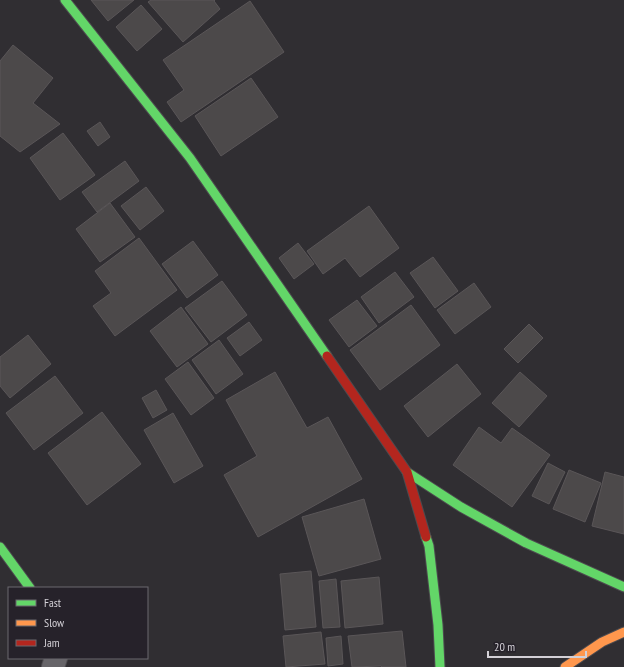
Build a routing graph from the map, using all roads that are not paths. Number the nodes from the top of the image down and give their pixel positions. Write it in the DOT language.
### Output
graph roads {
  1 [pos="65,0"];
  2 [pos="407,472"];
  3 [pos="0,547"];
  4 [pos="29,587"];
  5 [pos="624,587"];
  6 [pos="624,632"];
  7 [pos="440,667"];
  8 [pos="565,667"];
  1 -- 2 [label="street"];
  2 -- 5 [label="street"];
  2 -- 7 [label="street"];
  3 -- 4 [label="street"];
  6 -- 8 [label="street"];
}
